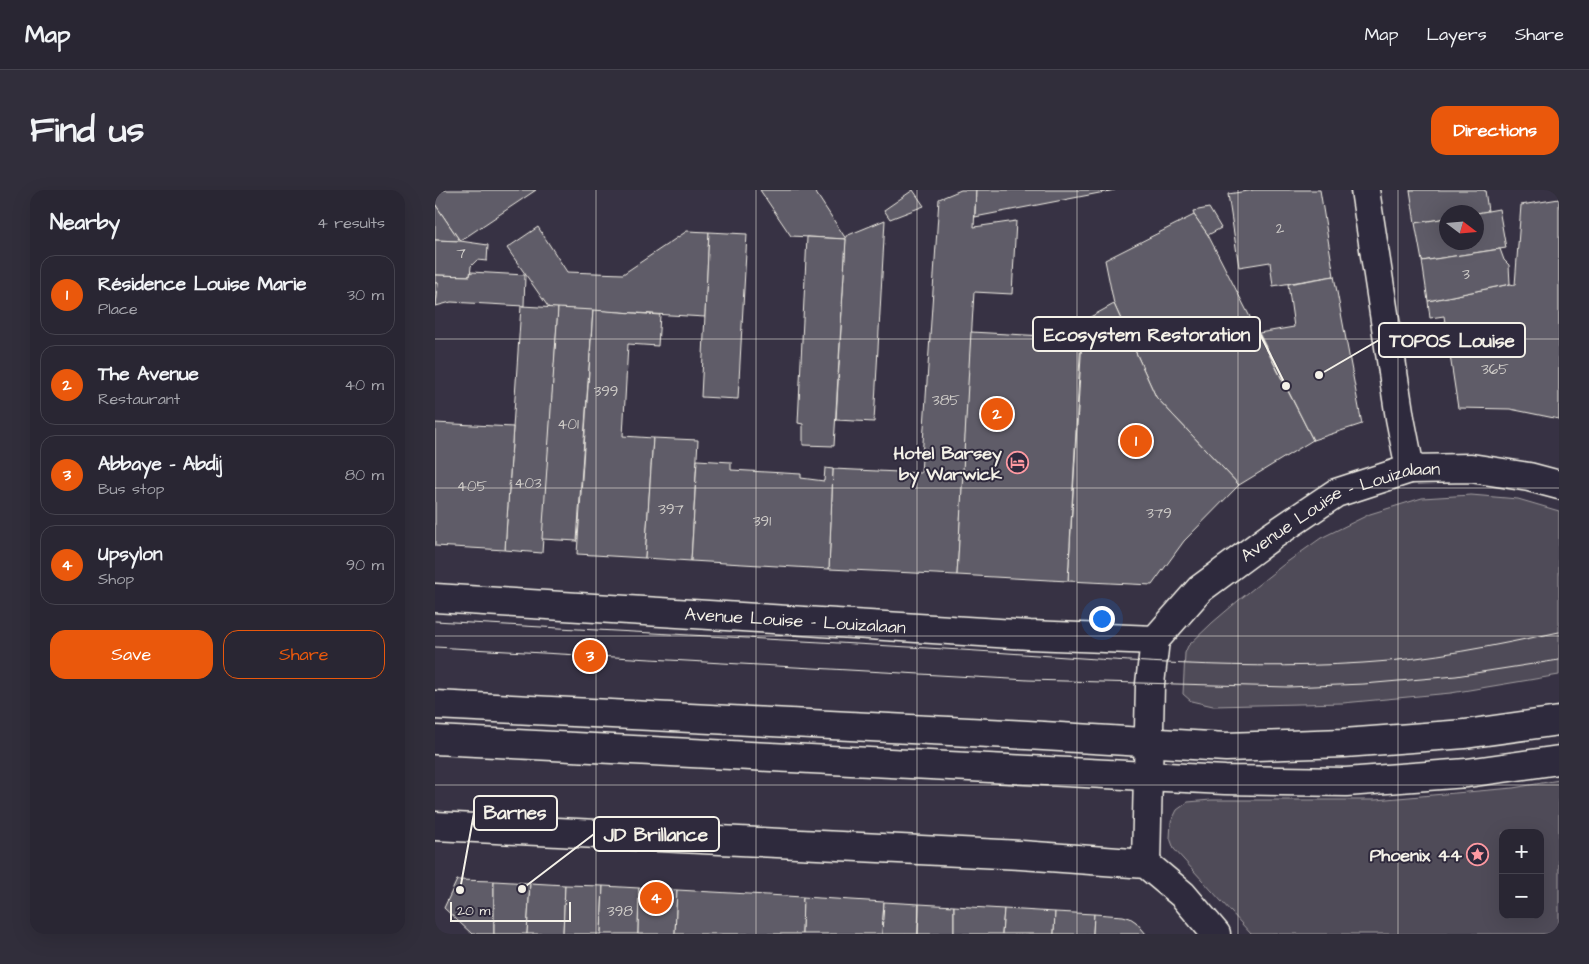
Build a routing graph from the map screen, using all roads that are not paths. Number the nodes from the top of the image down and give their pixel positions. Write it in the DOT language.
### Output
graph roads {
  1 [pos="1365,190"];
  2 [pos="1410,469"];
  3 [pos="1559,485"];
  4 [pos="435,598"];
  5 [pos="1155,640"];
  6 [pos="435,705"];
  7 [pos="1559,720"];
  8 [pos="435,740"];
  9 [pos="1148,743"];
  10 [pos="1559,760"];
  11 [pos="1147,777"];
  12 [pos="436,828"];
  13 [pos="1146,864"];
  14 [pos="1216,934"];
  1 -- 2 [label="main road"];
  2 -- 3 [label="main road, Avenue Louise - Louizalaan"];
  2 -- 5 [label="main road, Avenue Louise - Louizalaan"];
  4 -- 5 [label="main road, Avenue Louise - Louizalaan"];
  5 -- 9 [label="main road"];
  6 -- 9 [label="main road"];
  7 -- 9 [label="main road"];
  8 -- 11 [label="main road"];
  9 -- 11 [label="main road"];
  10 -- 11 [label="main road"];
  11 -- 13 [label="main road"];
  12 -- 13 [label="main road"];
  13 -- 14 [label="main road"];
}
